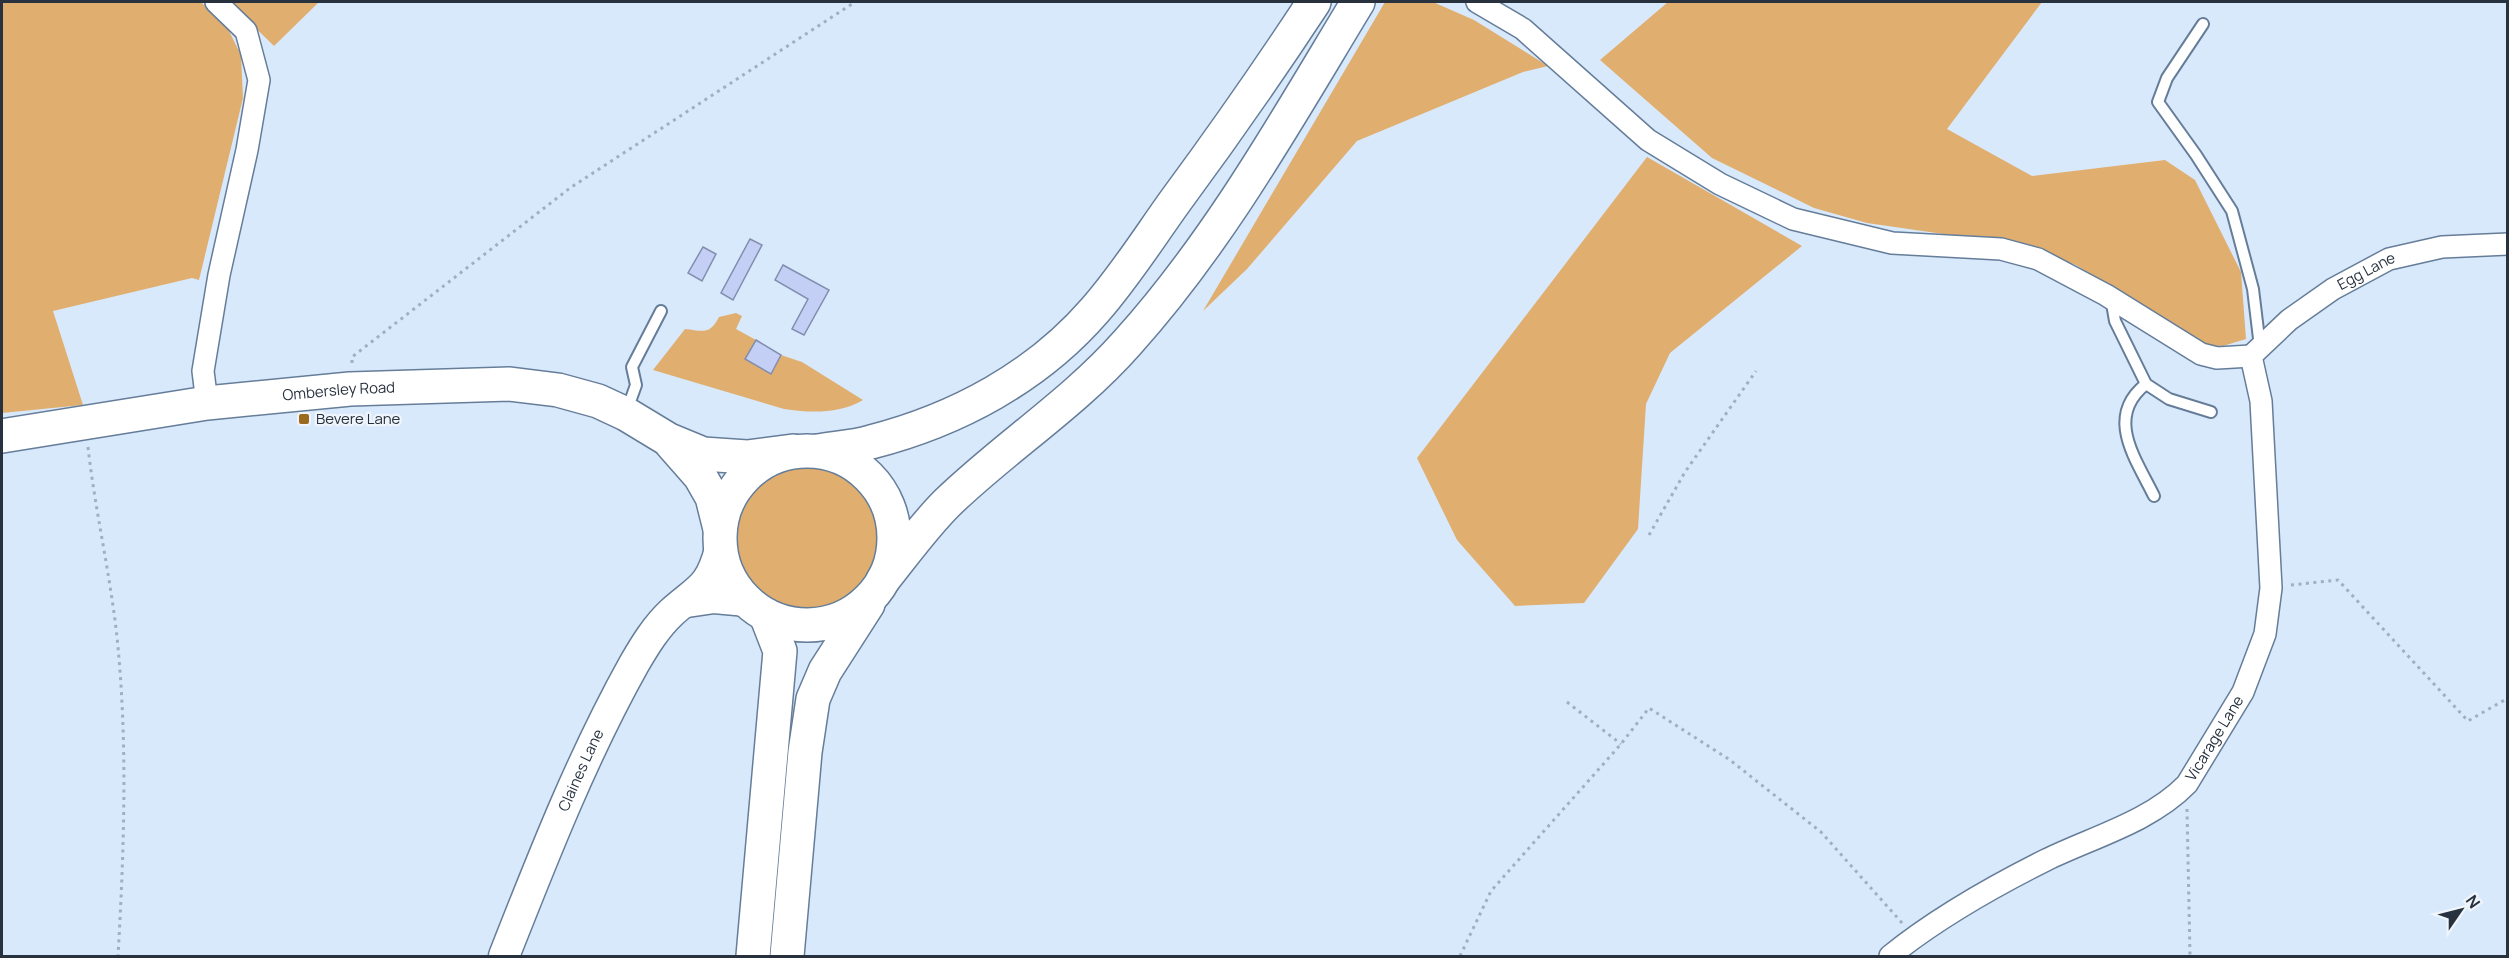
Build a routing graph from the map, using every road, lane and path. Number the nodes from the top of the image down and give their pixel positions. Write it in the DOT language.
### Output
graph roads {
  1 [pos="216,2"];
  2 [pos="855,2"];
  3 [pos="1314,2"];
  4 [pos="1358,2"];
  5 [pos="1477,2"];
  6 [pos="2203,24"];
  7 [pos="2508,244"];
  8 [pos="2111,298"];
  9 [pos="661,311"];
  10 [pos="2255,352"];
  11 [pos="1756,371"];
  12 [pos="2146,384"];
  13 [pos="350,389"];
  14 [pos="207,403"];
  15 [pos="2211,412"];
  16 [pos="626,414"];
  17 [pos="86,424"];
  18 [pos="2,436"];
  19 [pos="669,440"];
  20 [pos="805,451"];
  21 [pos="2154,496"];
  22 [pos="1649,535"];
  23 [pos="720,539"];
  24 [pos="881,584"];
  25 [pos="2271,588"];
  26 [pos="687,602"];
  27 [pos="757,608"];
  28 [pos="2508,698"];
  29 [pos="1567,702"];
  30 [pos="1621,744"];
  31 [pos="2175,796"];
  32 [pos="1914,936"];
  33 [pos="118,957"];
  34 [pos="504,957"];
  35 [pos="753,957"];
  36 [pos="787,957"];
  37 [pos="1460,957"];
  38 [pos="1890,957"];
  39 [pos="2190,957"];
  1 -- 14 [label="street"];
  2 -- 13 [label="path"];
  3 -- 20 [label="main road"];
  4 -- 24 [label="main road"];
  5 -- 8 [label="street"];
  6 -- 10 [label="lane"];
  7 -- 10 [label="street, Egg Lane"];
  8 -- 10 [label="street"];
  8 -- 12 [label="lane"];
  9 -- 16 [label="lane"];
  10 -- 25 [label="street, Vicarage Lane"];
  11 -- 22 [label="path"];
  12 -- 15 [label="lane"];
  12 -- 21 [label="lane"];
  13 -- 14 [label="main road, Ombersley Road"];
  13 -- 16 [label="main road, Ombersley Road"];
  14 -- 17 [label="main road, Ombersley Road"];
  16 -- 19 [label="main road, Ombersley Road"];
  17 -- 18 [label="main road, Ombersley Road"];
  17 -- 33 [label="path"];
  19 -- 20 [label="main road, Ombersley Road"];
  19 -- 23 [label="main road, Ombersley Road"];
  20 -- 23 [label="main road"];
  20 -- 24 [label="main road"];
  23 -- 26 [label="street, Claines Lane"];
  23 -- 27 [label="main road"];
  24 -- 27 [label="main road"];
  24 -- 36 [label="main road"];
  25 -- 28 [label="path"];
  25 -- 31 [label="street, Vicarage Lane"];
  26 -- 27 [label="street"];
  26 -- 34 [label="street, Claines Lane"];
  27 -- 35 [label="main road"];
  29 -- 30 [label="path"];
  30 -- 32 [label="path"];
  30 -- 37 [label="path"];
  31 -- 32 [label="street, Vicarage Lane"];
  31 -- 39 [label="path"];
  32 -- 38 [label="street, Vicarage Lane"];
}
